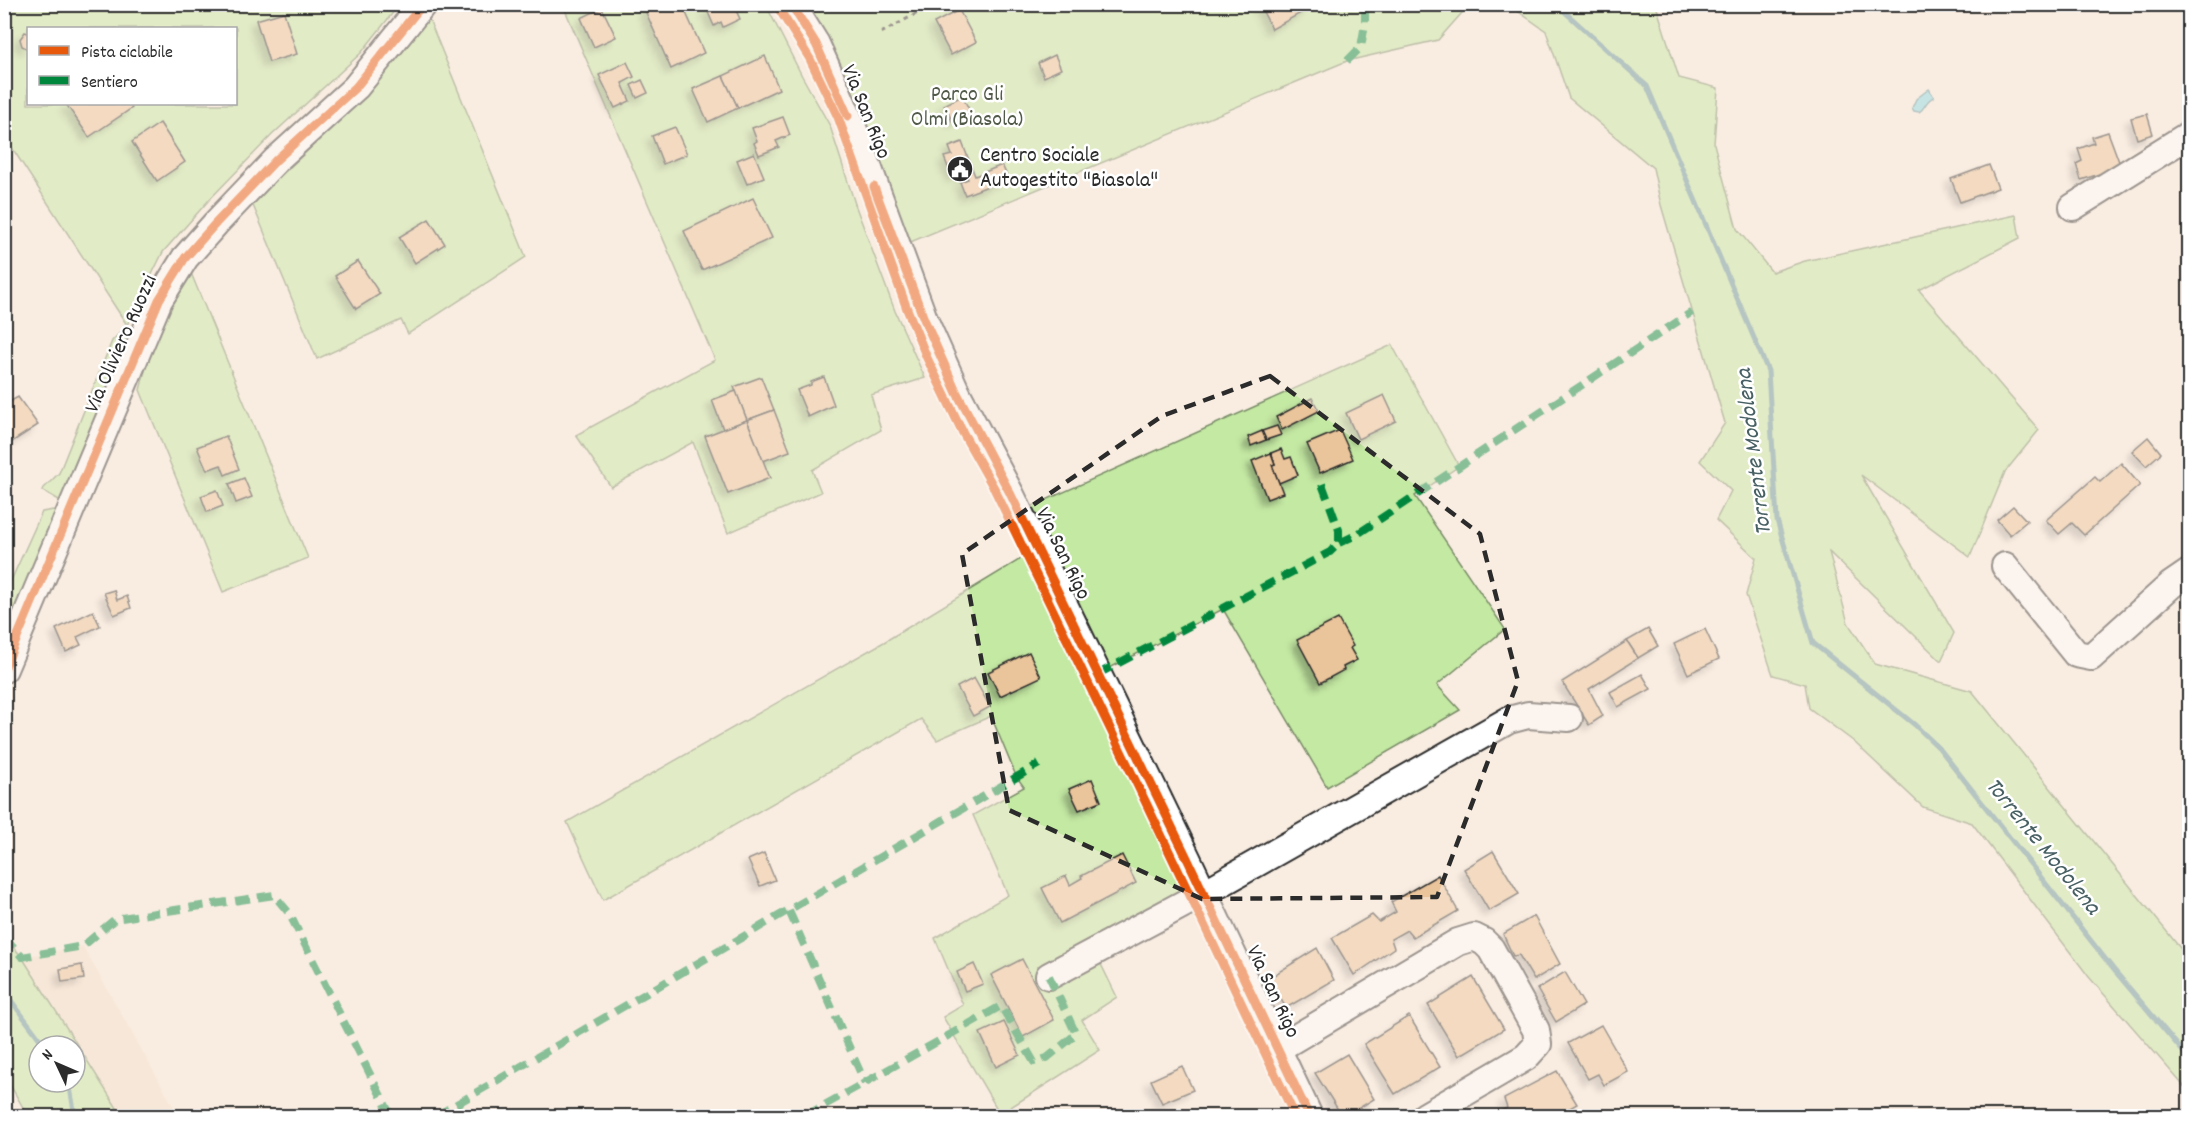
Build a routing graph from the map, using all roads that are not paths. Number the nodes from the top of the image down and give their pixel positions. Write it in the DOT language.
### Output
graph roads {
  1 [pos="423,4"];
  2 [pos="791,4"];
  3 [pos="2190,134"];
  4 [pos="2073,207"];
  5 [pos="2005,566"];
  6 [pos="2190,572"];
  7 [pos="4,669"];
  8 [pos="1569,718"];
  9 [pos="1203,893"];
  10 [pos="1049,976"];
  11 [pos="1277,1049"];
  12 [pos="1309,1116"];
  13 [pos="1425,1116"];
  1 -- 7 [label="street, Via Oliviero Ruozzi"];
  2 -- 9 [label="street, Via San Rigo"];
  3 -- 4 [label="street"];
  5 -- 6 [label="street"];
  8 -- 9 [label="street"];
  9 -- 10 [label="street"];
  9 -- 11 [label="street, Via San Rigo"];
  11 -- 12 [label="street, Via San Rigo"];
  11 -- 13 [label="street"];
}
